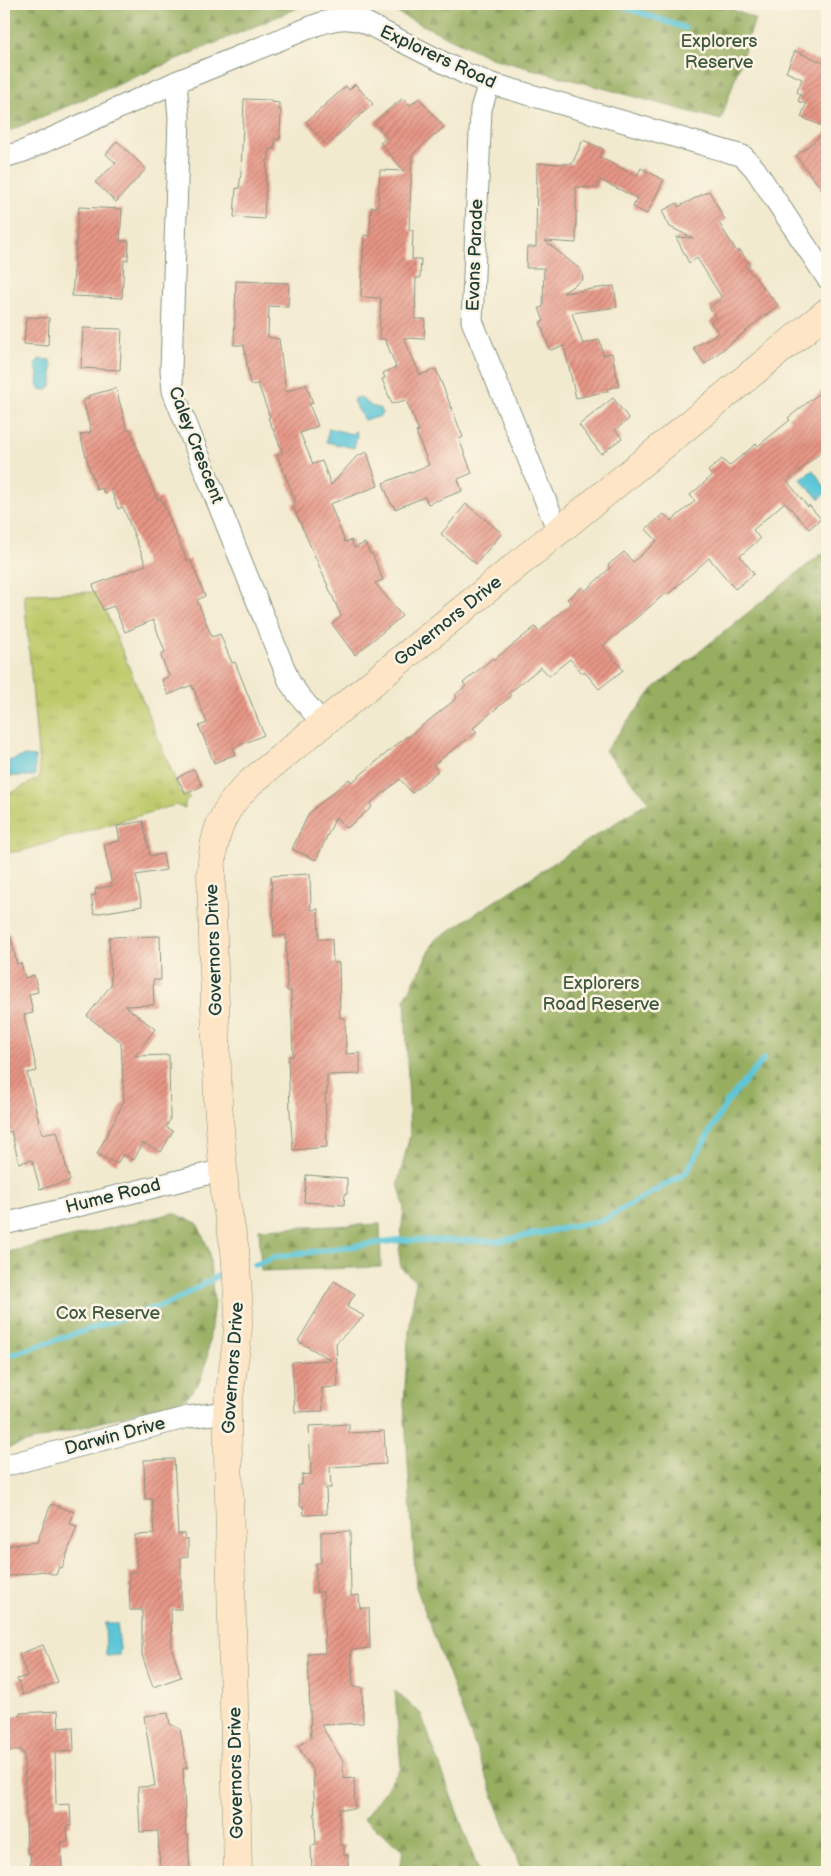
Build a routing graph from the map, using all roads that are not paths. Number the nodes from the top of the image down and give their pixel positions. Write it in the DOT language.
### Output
graph roads {
  1 [pos="176,82"];
  2 [pos="489,83"];
  3 [pos="4,157"];
  4 [pos="827,278"];
  5 [pos="827,312"];
  6 [pos="558,531"];
  7 [pos="323,724"];
  8 [pos="223,1170"];
  9 [pos="4,1224"];
  10 [pos="227,1412"];
  11 [pos="4,1466"];
  12 [pos="238,1872"];
  1 -- 2 [label="street, Explorers Road"];
  1 -- 3 [label="street, Explorers Road"];
  1 -- 7 [label="street, Caley Crescent"];
  2 -- 4 [label="street, Explorers Road"];
  2 -- 6 [label="street, Evans Parade"];
  5 -- 6 [label="main road, Governors Drive"];
  6 -- 7 [label="main road, Governors Drive"];
  7 -- 8 [label="main road, Governors Drive"];
  8 -- 9 [label="street, Hume Road"];
  8 -- 10 [label="main road, Governors Drive"];
  10 -- 11 [label="street, Darwin Drive"];
  10 -- 12 [label="main road, Governors Drive"];
}
